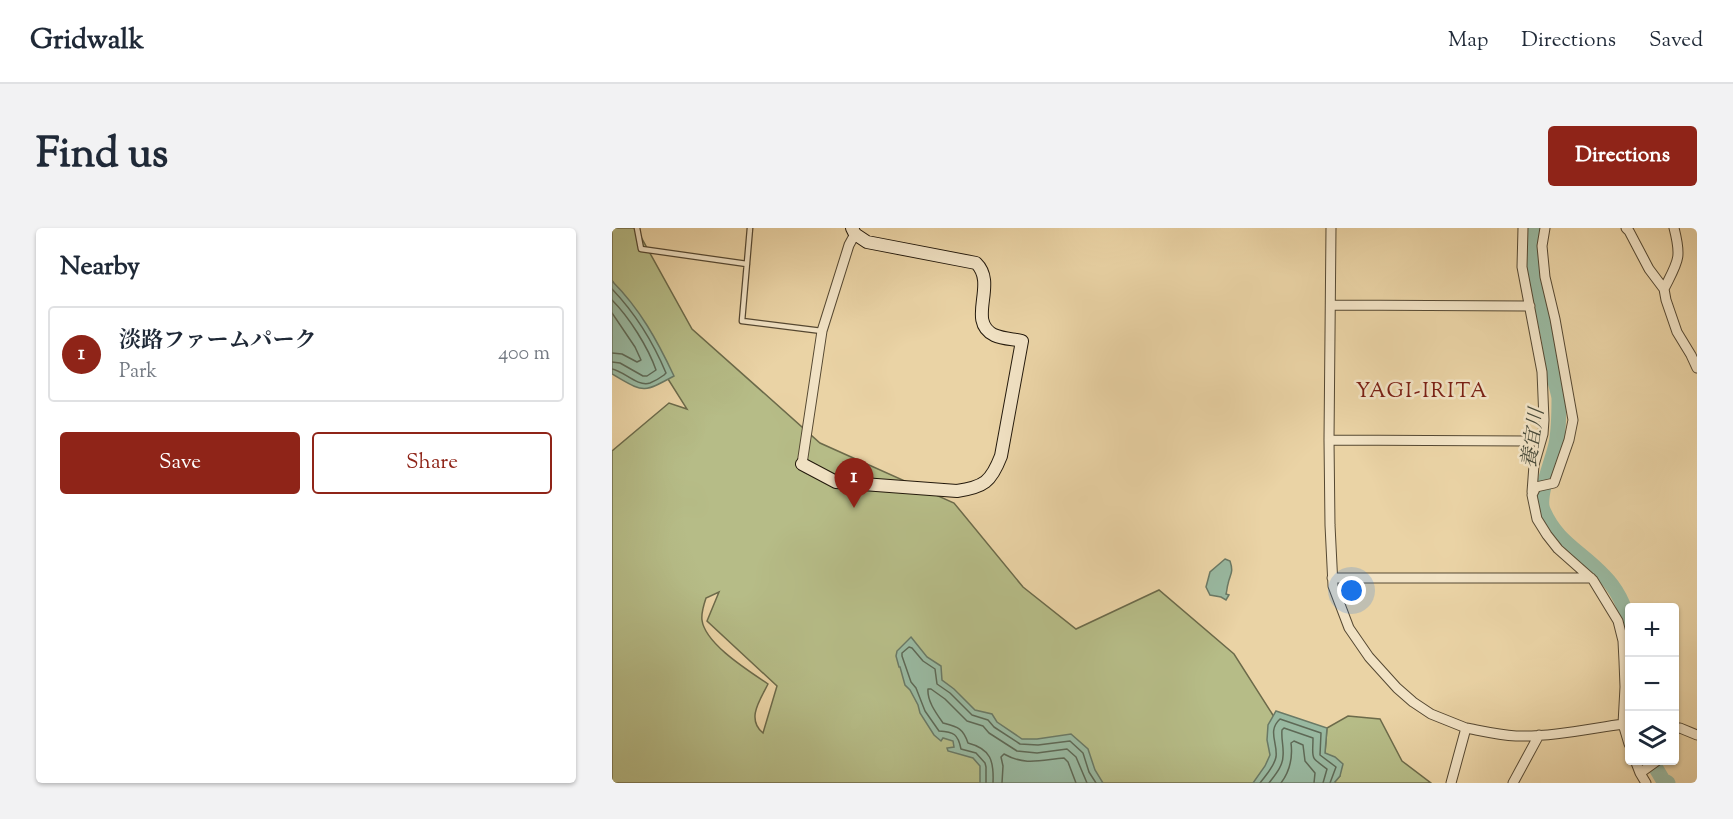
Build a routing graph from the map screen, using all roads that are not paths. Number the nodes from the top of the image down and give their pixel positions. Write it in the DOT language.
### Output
graph roads {
  1 [pos="637,228"];
  2 [pos="750,228"];
  3 [pos="1331,228"];
  4 [pos="1523,228"];
  5 [pos="1545,228"];
  6 [pos="1626,228"];
  7 [pos="1674,228"];
  8 [pos="853,231"];
  9 [pos="747,264"];
  10 [pos="1664,289"];
  11 [pos="1330,305"];
  12 [pos="1530,306"];
  13 [pos="822,331"];
  14 [pos="1697,368"];
  15 [pos="1329,440"];
  16 [pos="1540,441"];
  17 [pos="802,464"];
  18 [pos="1534,491"];
  19 [pos="1332,578"];
  20 [pos="1591,578"];
  21 [pos="1623,724"];
  22 [pos="1466,728"];
  23 [pos="1679,728"];
  24 [pos="1625,731"];
  25 [pos="1539,735"];
  26 [pos="1697,735"];
  27 [pos="1637,765"];
  28 [pos="1652,765"];
  29 [pos="1640,774"];
  30 [pos="1451,783"];
  31 [pos="1513,783"];
  32 [pos="1646,783"];
  1 -- 9 [label="lane"];
  2 -- 9 [label="lane"];
  3 -- 11 [label="street"];
  4 -- 12 [label="street"];
  5 -- 18 [label="street"];
  6 -- 10 [label="street"];
  7 -- 10 [label="street"];
  8 -- 13 [label="street"];
  8 -- 17 [label="street"];
  9 -- 13 [label="lane"];
  10 -- 14 [label="street"];
  11 -- 12 [label="street"];
  11 -- 15 [label="street"];
  12 -- 16 [label="street"];
  13 -- 17 [label="street"];
  15 -- 16 [label="street"];
  15 -- 19 [label="street"];
  16 -- 18 [label="street"];
  18 -- 20 [label="street"];
  19 -- 20 [label="street"];
  19 -- 22 [label="street"];
  20 -- 21 [label="street"];
  21 -- 24 [label="street"];
  21 -- 25 [label="street"];
  22 -- 25 [label="street"];
  22 -- 30 [label="street"];
  23 -- 26 [label="street"];
  25 -- 31 [label="street"];
  27 -- 29 [label="street"];
  28 -- 29 [label="street"];
  29 -- 32 [label="street"];
}
